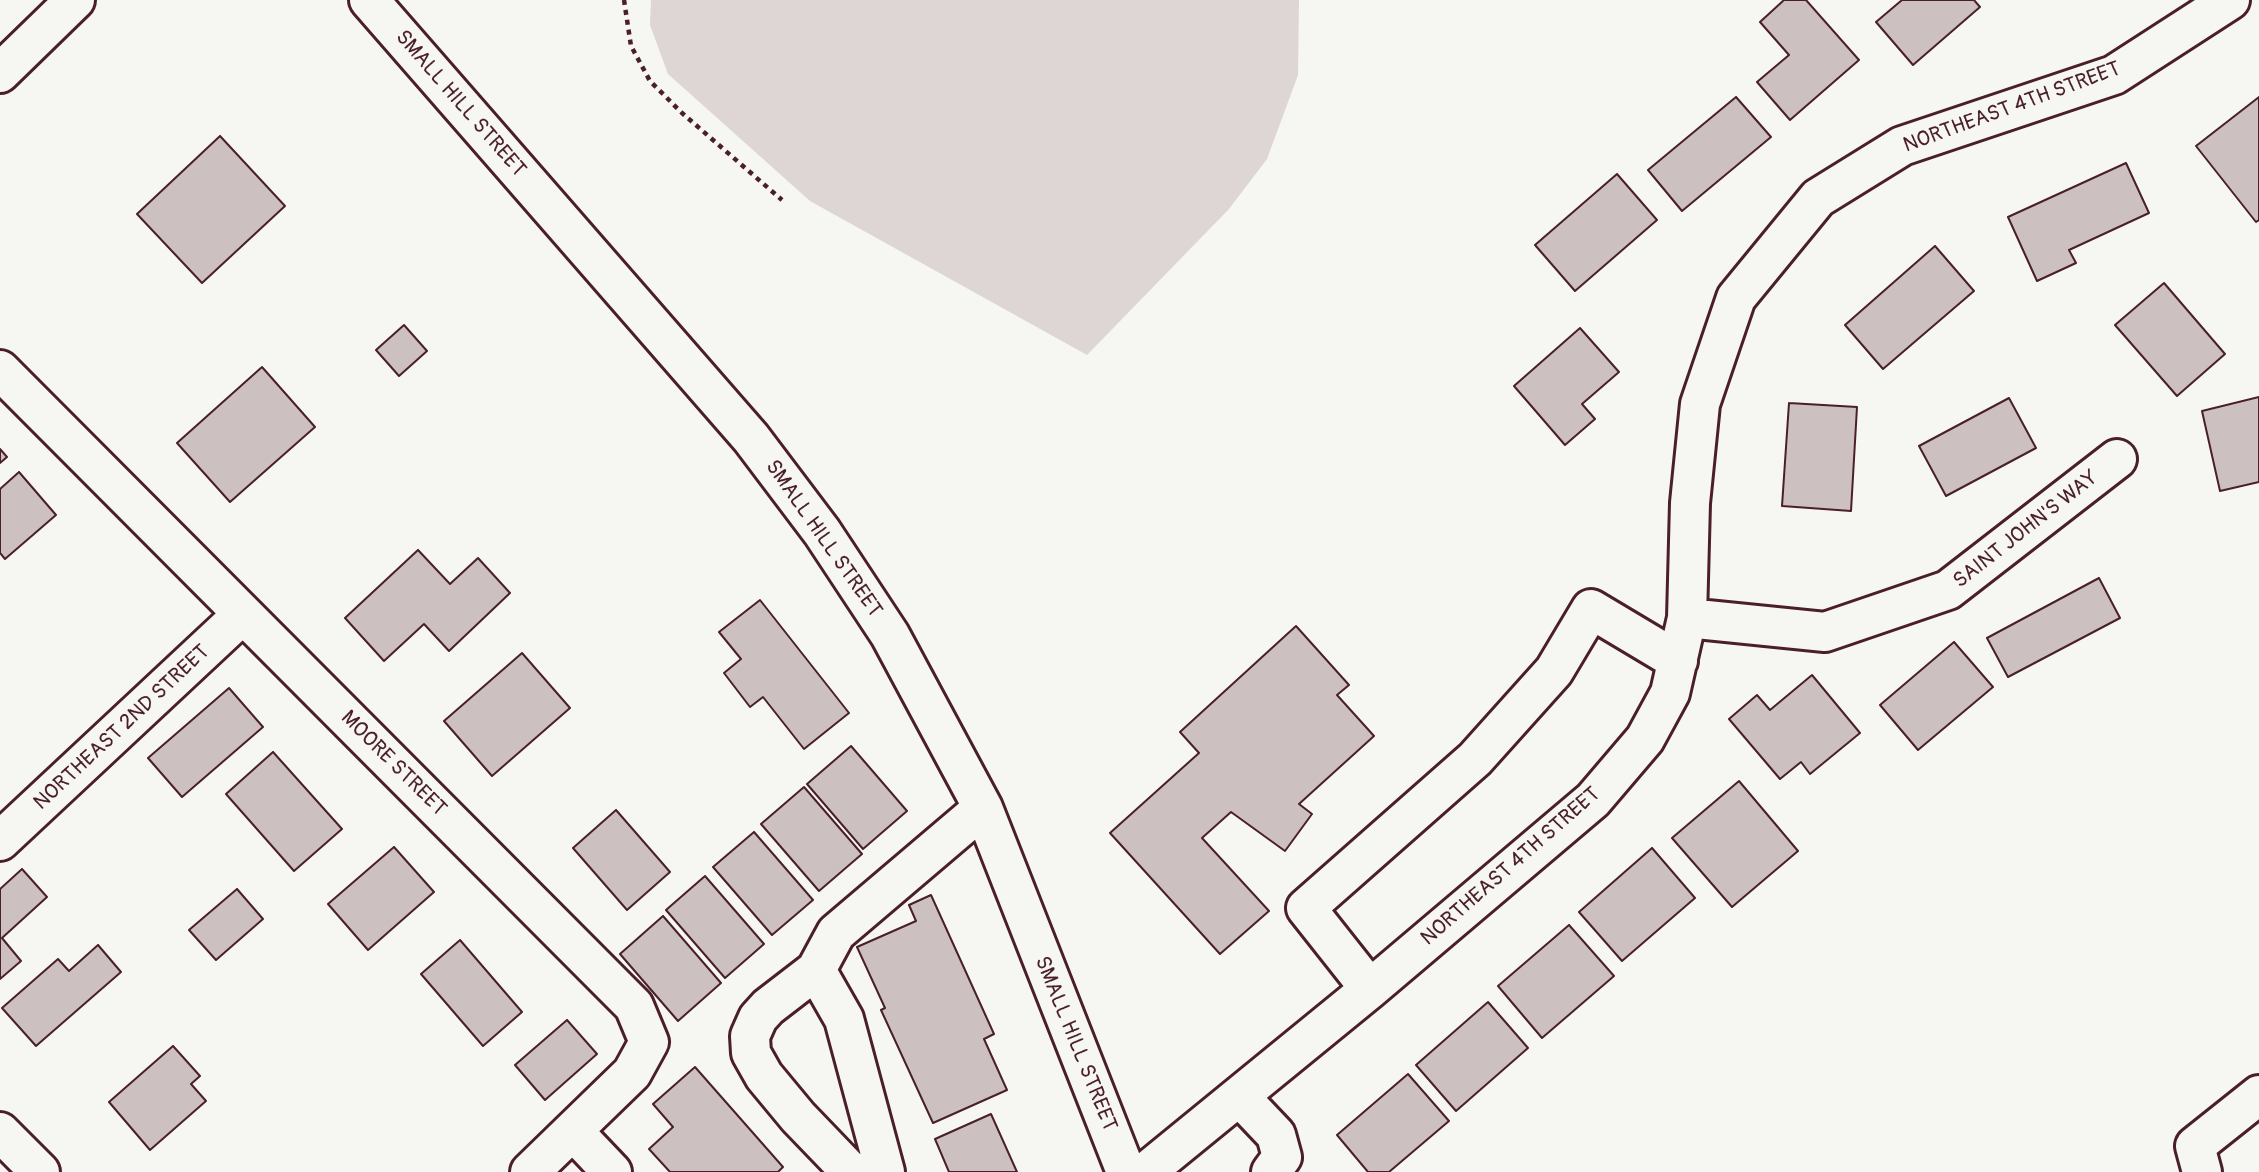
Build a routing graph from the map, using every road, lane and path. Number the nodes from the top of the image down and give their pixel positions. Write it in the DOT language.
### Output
graph roads {
  1 [pos="75,0"];
  2 [pos="369,0"];
  3 [pos="624,0"];
  4 [pos="2230,0"];
  5 [pos="0,73"];
  6 [pos="782,200"];
  7 [pos="0,370"];
  8 [pos="2117,460"];
  9 [pos="243,614"];
  10 [pos="1688,618"];
  11 [pos="1678,661"];
  12 [pos="983,808"];
  13 [pos="0,841"];
  14 [pos="816,970"];
  15 [pos="1370,989"];
  16 [pos="2259,1095"];
  17 [pos="1239,1096"];
  18 [pos="573,1131"];
  19 [pos="0,1132"];
  20 [pos="40,1172"];
  21 [pos="530,1172"];
  22 [pos="612,1172"];
  23 [pos="853,1172"];
  24 [pos="885,1172"];
  25 [pos="1126,1172"];
  26 [pos="1146,1172"];
  27 [pos="1271,1172"];
  28 [pos="2202,1172"];
  1 -- 5 [label="street"];
  2 -- 12 [label="street, SMALL HILL STREET"];
  3 -- 6 [label="path"];
  4 -- 10 [label="street, NORTHEAST 4TH STREET"];
  7 -- 9 [label="street, MOORE STREET"];
  8 -- 10 [label="street, SAINT JOHN'S WAY"];
  9 -- 13 [label="street, NORTHEAST 2ND STREET"];
  9 -- 18 [label="street, MOORE STREET"];
  10 -- 11 [label="street, NORTHEAST 4TH STREET"];
  11 -- 15 [label="street, NORTHEAST 4TH STREET"];
  11 -- 15 [label="street"];
  12 -- 14 [label="street"];
  12 -- 25 [label="street, SMALL HILL STREET"];
  14 -- 23 [label="street"];
  14 -- 24 [label="street"];
  15 -- 17 [label="street, NORTHEAST 4TH STREET"];
  16 -- 28 [label="street"];
  17 -- 26 [label="street, NORTHEAST 4TH STREET"];
  17 -- 27 [label="street"];
  18 -- 21 [label="street"];
  18 -- 22 [label="street"];
  19 -- 20 [label="street"];
}
